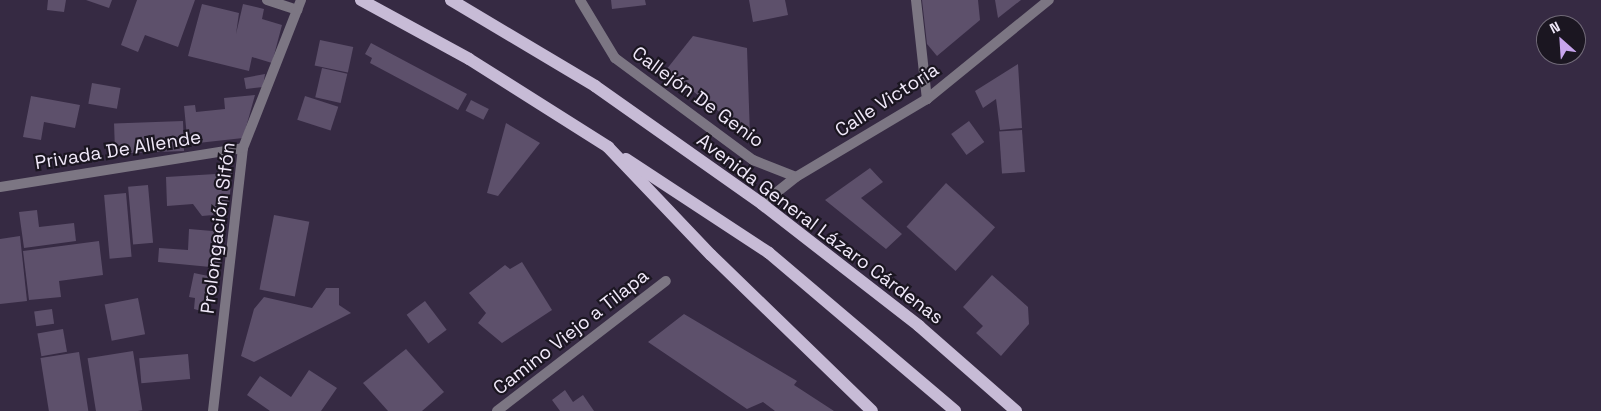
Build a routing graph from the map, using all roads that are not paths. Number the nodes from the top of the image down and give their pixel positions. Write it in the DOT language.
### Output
graph roads {
  1 [pos="267,0"];
  2 [pos="362,0"];
  3 [pos="451,0"];
  4 [pos="580,0"];
  5 [pos="916,0"];
  6 [pos="1049,0"];
  7 [pos="300,5"];
  8 [pos="927,99"];
  9 [pos="608,147"];
  10 [pos="242,148"];
  11 [pos="796,177"];
  12 [pos="0,187"];
  13 [pos="762,204"];
  14 [pos="666,281"];
  15 [pos="213,411"];
  16 [pos="498,411"];
  17 [pos="872,411"];
  18 [pos="955,411"];
  19 [pos="1016,411"];
  1 -- 7 [label="street"];
  2 -- 9 [label="main road"];
  3 -- 13 [label="main road, Avenida General Lázaro Cárdenas"];
  4 -- 11 [label="street, Callejón De Genio"];
  5 -- 8 [label="street"];
  6 -- 8 [label="street, Calle Victoria"];
  7 -- 10 [label="street, Prolongación Sifón"];
  8 -- 11 [label="street, Calle Victoria"];
  9 -- 17 [label="main road"];
  9 -- 18 [label="main road"];
  10 -- 12 [label="street, Privada De Allende"];
  10 -- 15 [label="street, Prolongación Sifón"];
  11 -- 13 [label="street, Calle Victoria"];
  13 -- 19 [label="main road, Avenida General Lázaro Cárdenas"];
  14 -- 16 [label="street, Camino Viejo a Tilapa"];
}
